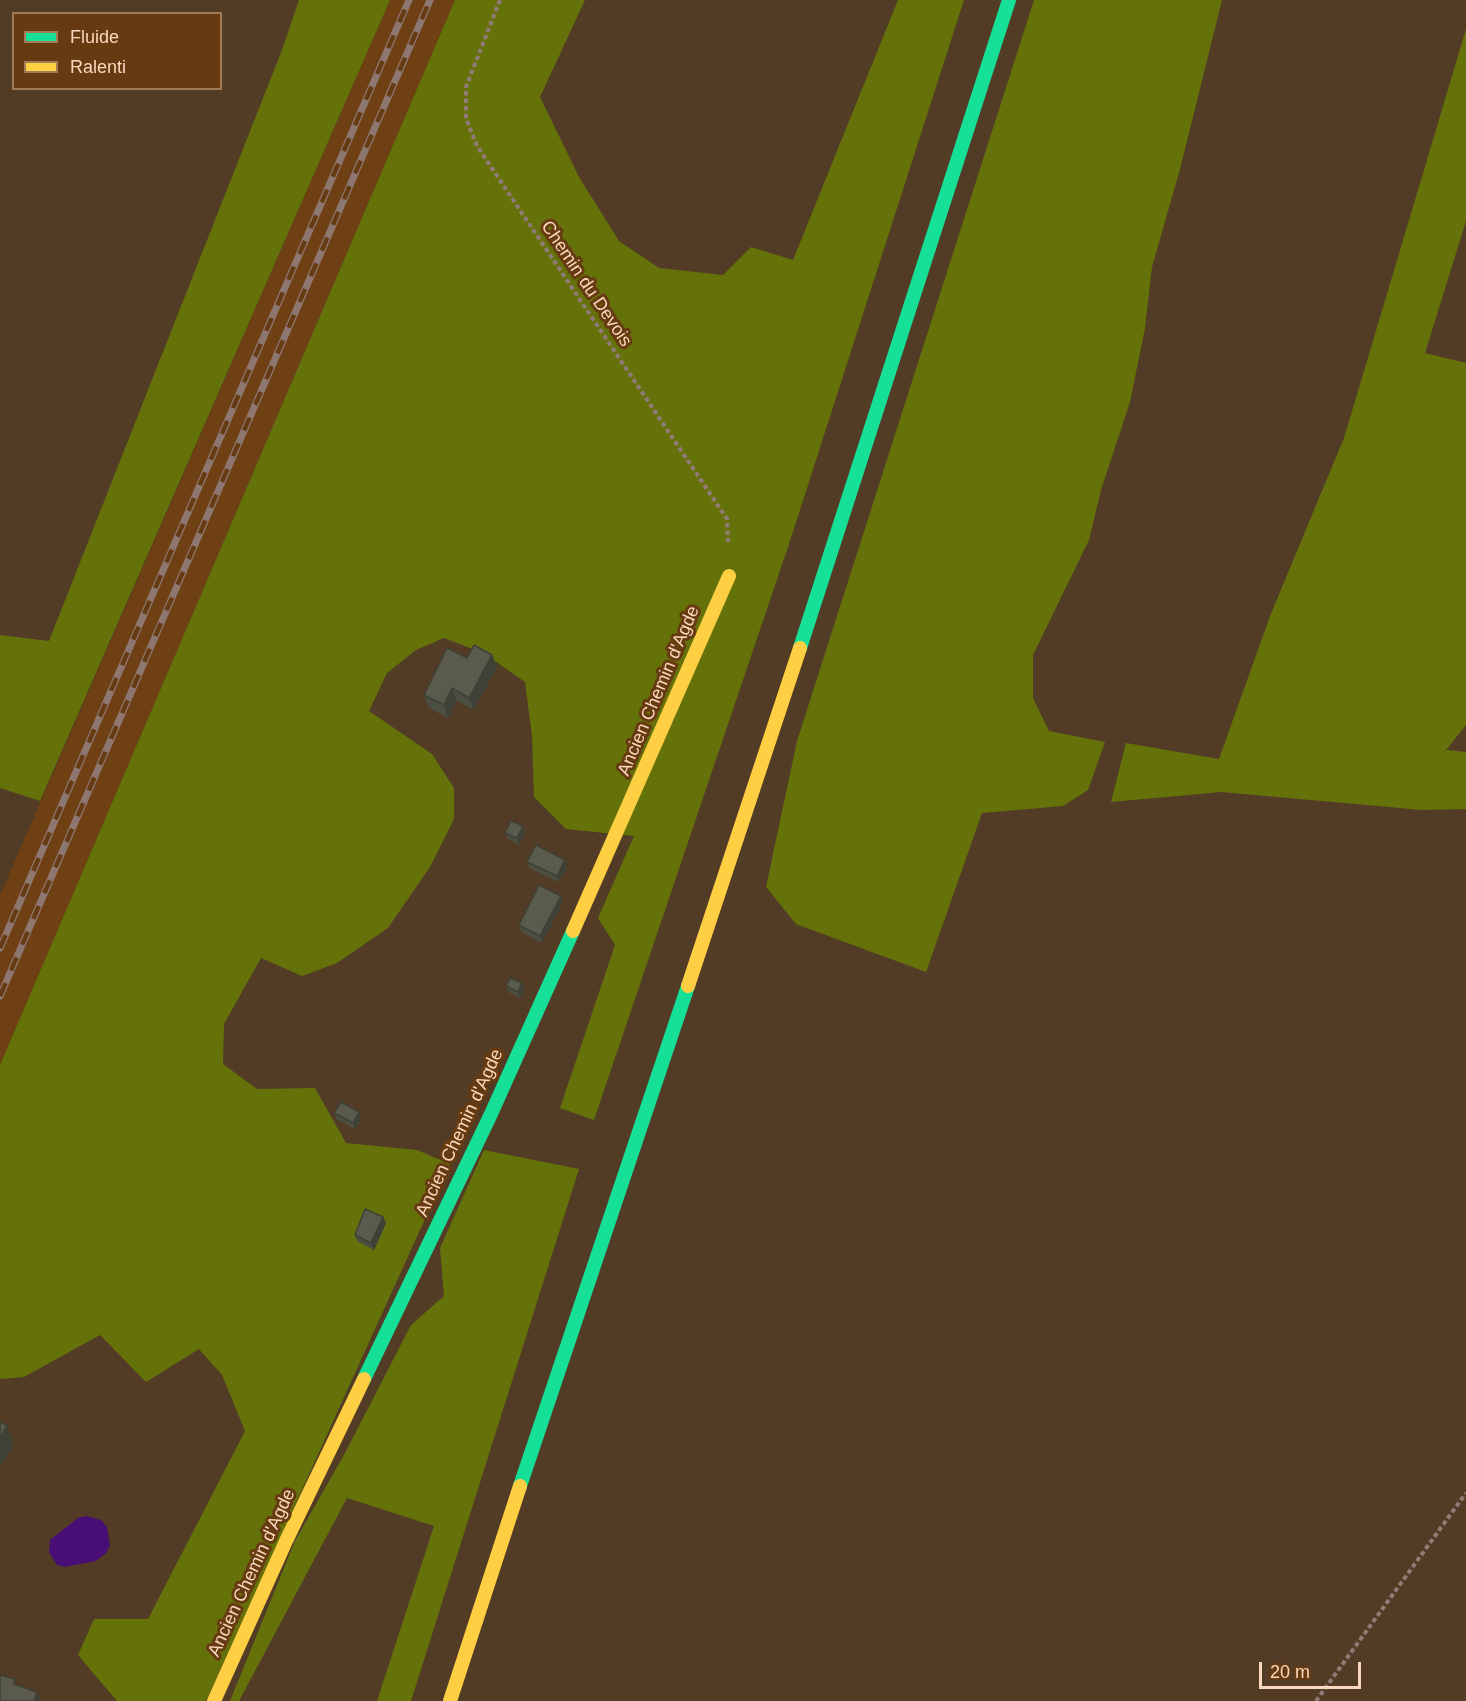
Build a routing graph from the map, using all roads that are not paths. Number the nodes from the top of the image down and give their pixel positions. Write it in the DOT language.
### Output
graph roads {
  1 [pos="1009,0"];
  2 [pos="729,576"];
  3 [pos="213,1701"];
  4 [pos="450,1701"];
  1 -- 4 [label="main road"];
  2 -- 3 [label="main road, Ancien Chemin d'Agde"];
}
